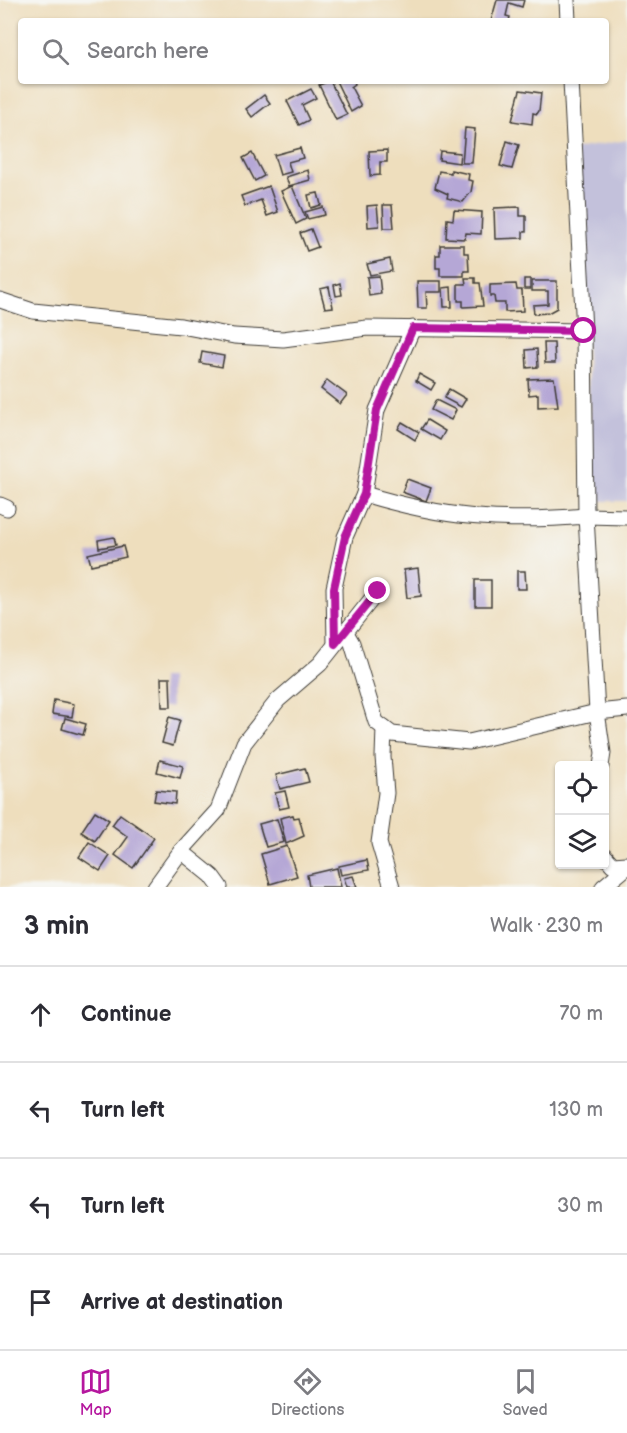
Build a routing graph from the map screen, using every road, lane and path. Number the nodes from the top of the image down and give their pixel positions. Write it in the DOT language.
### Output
graph roads {
  1 [pos="567,0"];
  2 [pos="568,18"];
  3 [pos="571,84"];
  4 [pos="0,300"];
  5 [pos="413,328"];
  6 [pos="584,331"];
  7 [pos="364,494"];
  8 [pos="586,516"];
  9 [pos="627,517"];
  10 [pos="378,591"];
  11 [pos="345,631"];
  12 [pos="335,644"];
  13 [pos="627,709"];
  14 [pos="597,712"];
  15 [pos="384,728"];
  16 [pos="602,761"];
  17 [pos="182,851"];
  18 [pos="609,861"];
  19 [pos="627,865"];
  20 [pos="155,887"];
  21 [pos="220,887"];
  22 [pos="392,887"];
  23 [pos="603,887"];
  1 -- 2 [label="street"];
  3 -- 6 [label="street"];
  4 -- 5 [label="street"];
  5 -- 6 [label="street"];
  5 -- 7 [label="street"];
  6 -- 8 [label="street"];
  7 -- 8 [label="street"];
  7 -- 12 [label="street"];
  8 -- 9 [label="street"];
  8 -- 14 [label="street"];
  10 -- 11 [label="street"];
  11 -- 12 [label="street"];
  11 -- 15 [label="street"];
  12 -- 17 [label="street"];
  13 -- 14 [label="street"];
  14 -- 15 [label="street"];
  14 -- 16 [label="street"];
  15 -- 22 [label="street"];
  17 -- 20 [label="street"];
  17 -- 21 [label="street"];
  18 -- 19 [label="street"];
  19 -- 23 [label="street"];
}
